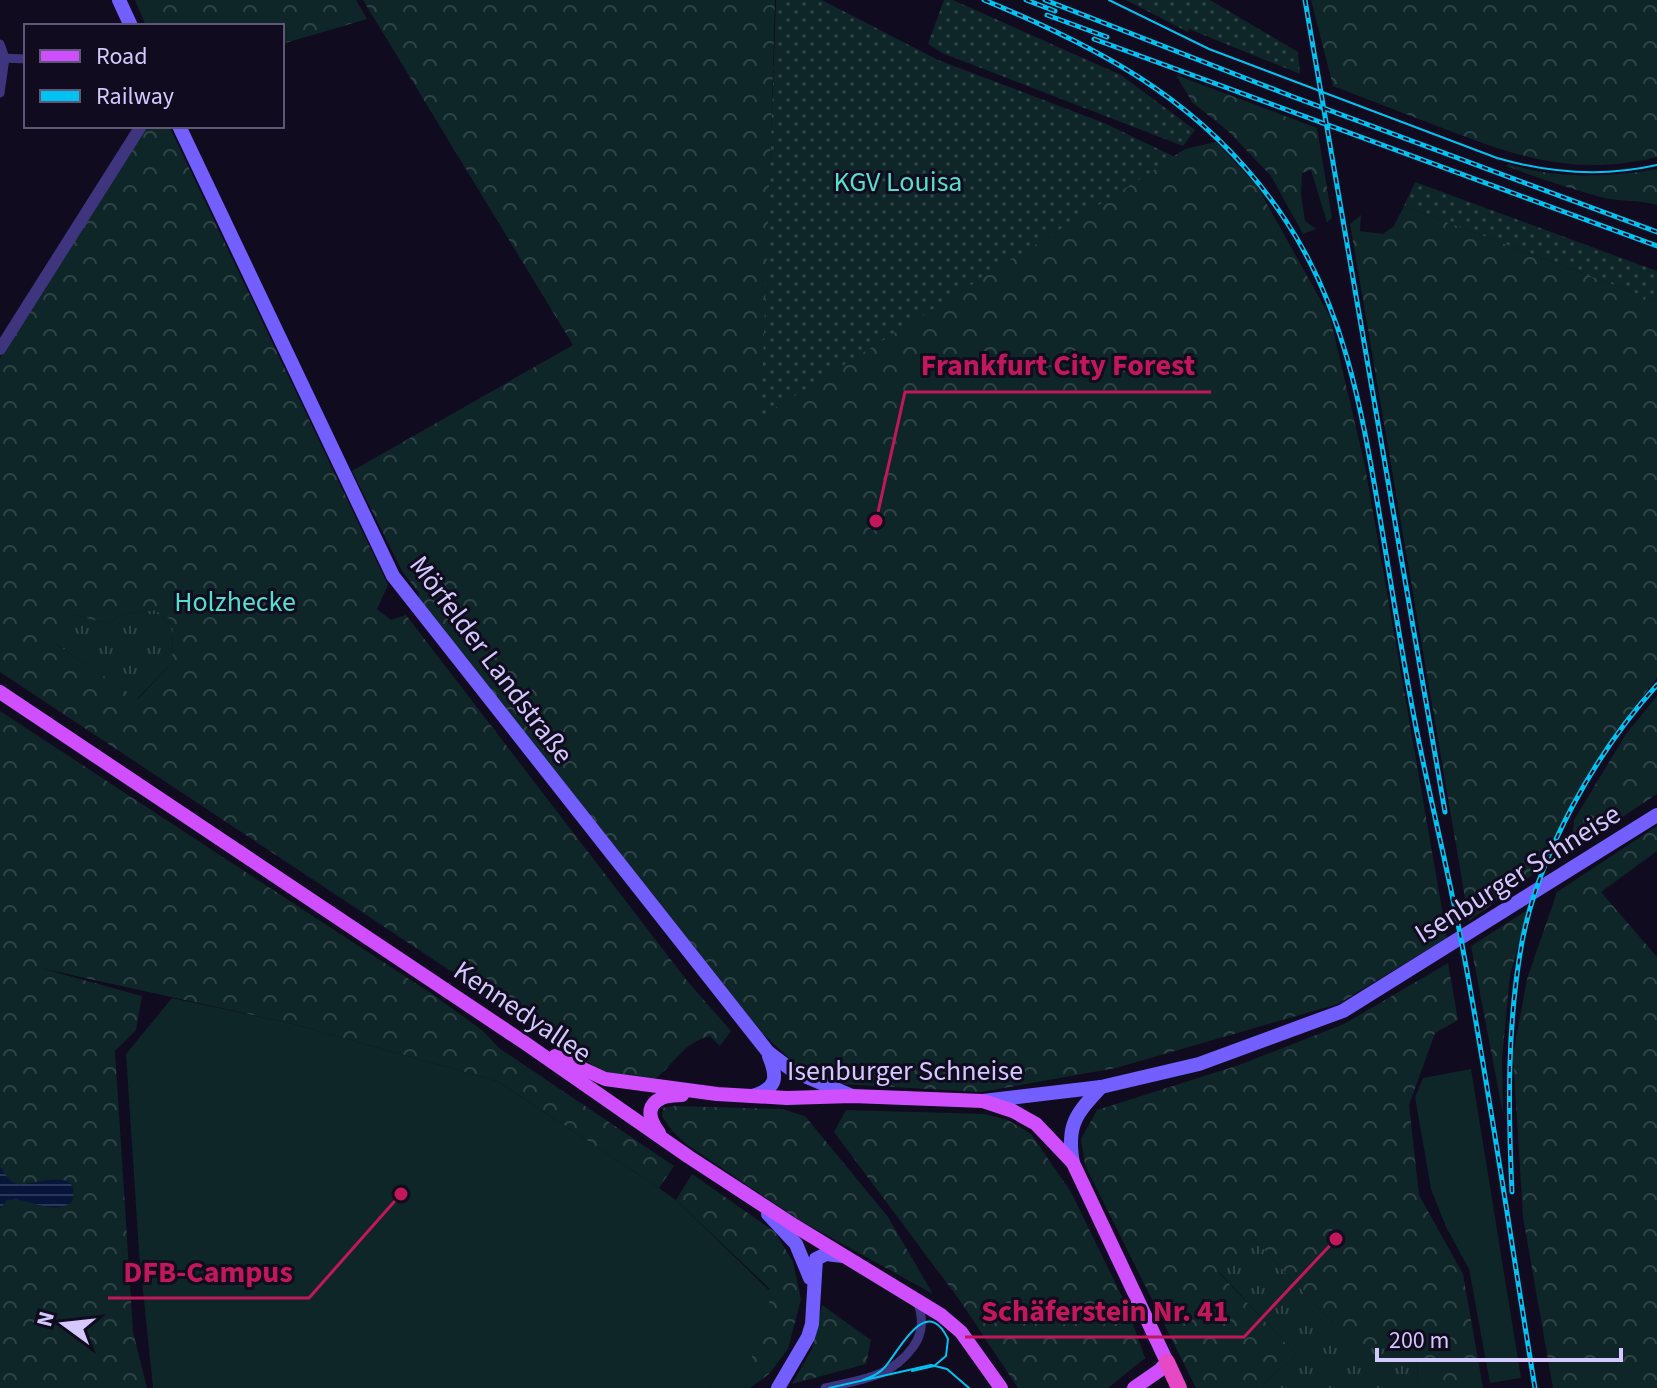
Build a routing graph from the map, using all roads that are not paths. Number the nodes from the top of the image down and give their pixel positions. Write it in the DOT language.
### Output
graph roads {
  1 [pos="119,0"];
  2 [pos="130,24"];
  3 [pos="0,44"];
  4 [pos="2,58"];
  5 [pos="24,59"];
  6 [pos="0,93"];
  7 [pos="140,128"];
  8 [pos="180,128"];
  9 [pos="0,349"];
  10 [pos="0,692"];
  11 [pos="1657,815"];
  12 [pos="525,1043"];
  13 [pos="768,1052"];
  14 [pos="1101,1087"];
  15 [pos="727,1094"];
  16 [pos="753,1096"];
  17 [pos="852,1096"];
  18 [pos="983,1101"];
  19 [pos="664,1139"];
  20 [pos="1073,1163"];
  21 [pos="755,1199"];
  22 [pos="843,1256"];
  23 [pos="813,1287"];
  24 [pos="917,1300"];
  25 [pos="1167,1362"];
  26 [pos="778,1388"];
  27 [pos="825,1388"];
  28 [pos="1001,1388"];
  29 [pos="1134,1388"];
  30 [pos="1179,1388"];
  1 -- 2 [label="main road"];
  3 -- 4 [label="street"];
  4 -- 5 [label="street"];
  4 -- 6 [label="street"];
  7 -- 9 [label="street"];
  8 -- 13 [label="main road, Mörfelder Landstraße"];
  10 -- 12 [label="main road, Kennedyallee"];
  11 -- 14 [label="main road, Isenburger Schneise"];
  12 -- 15 [label="main road, Isenburger Schneise"];
  12 -- 19 [label="main road, Kennedyallee"];
  13 -- 16 [label="main road"];
  13 -- 17 [label="main road, Mörfelder Landstraße"];
  14 -- 18 [label="main road, Isenburger Schneise"];
  14 -- 20 [label="main road"];
  15 -- 16 [label="main road, Isenburger Schneise"];
  15 -- 19 [label="main road"];
  16 -- 17 [label="main road, Isenburger Schneise"];
  17 -- 18 [label="main road, Isenburger Schneise"];
  18 -- 20 [label="main road"];
  19 -- 21 [label="main road, Kennedyallee"];
  20 -- 25 [label="main road"];
  21 -- 22 [label="main road, Kennedyallee"];
  21 -- 23 [label="main road"];
  22 -- 23 [label="main road"];
  22 -- 24 [label="main road, Kennedyallee"];
  23 -- 26 [label="main road"];
  24 -- 27 [label="street"];
  24 -- 28 [label="main road, Kennedyallee"];
  25 -- 29 [label="main road"];
  25 -- 30 [label="highway"];
}
